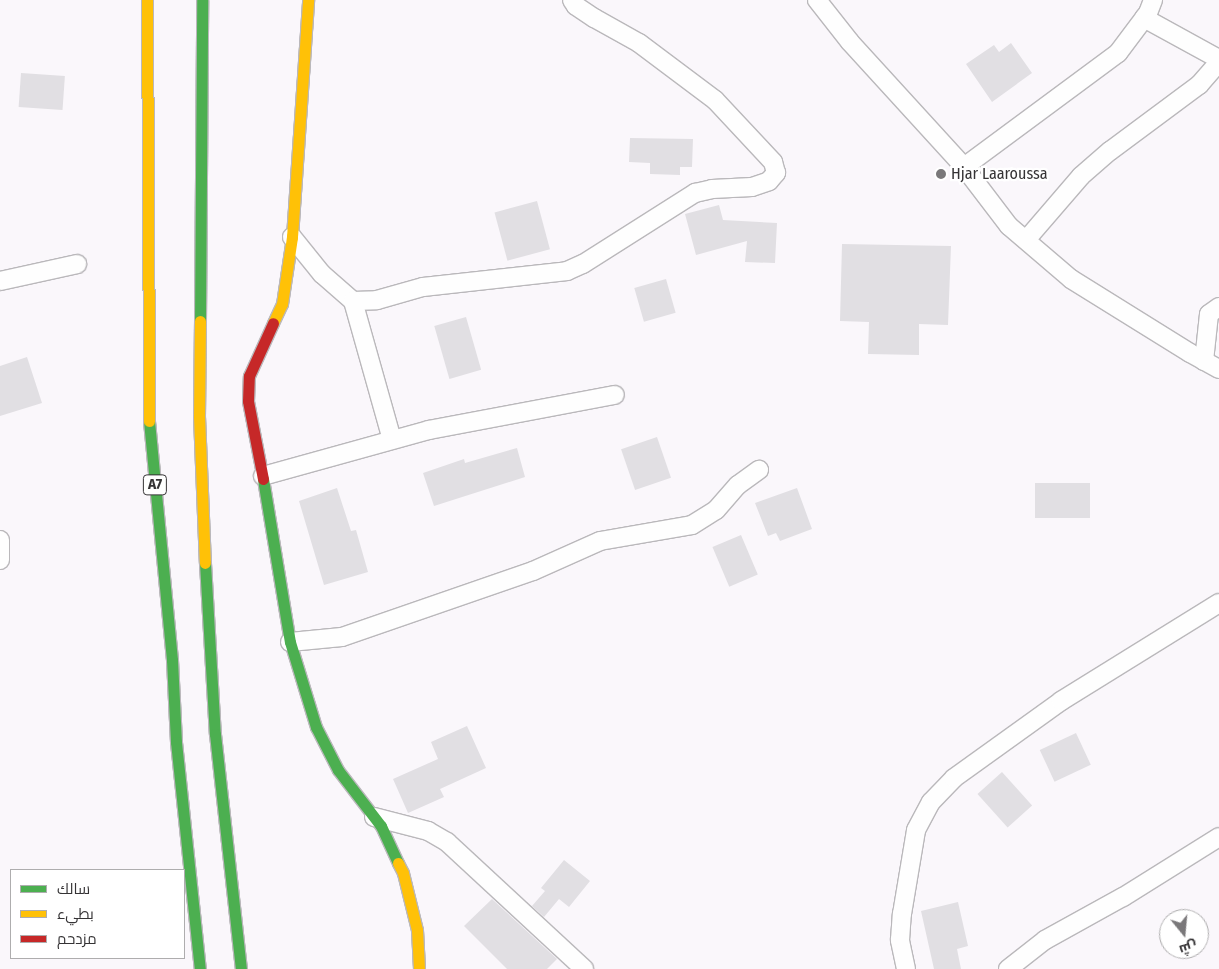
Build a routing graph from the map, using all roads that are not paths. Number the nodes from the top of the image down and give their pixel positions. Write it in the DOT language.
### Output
graph roads {
  1 [pos="147,0"];
  2 [pos="202,0"];
  3 [pos="308,0"];
  4 [pos="572,0"];
  5 [pos="817,0"];
  6 [pos="1153,0"];
  7 [pos="1144,18"];
  8 [pos="1219,60"];
  9 [pos="964,167"];
  10 [pos="292,238"];
  11 [pos="1026,240"];
  12 [pos="77,264"];
  13 [pos="0,281"];
  14 [pos="353,301"];
  15 [pos="1219,307"];
  16 [pos="1212,365"];
  17 [pos="614,395"];
  18 [pos="392,440"];
  19 [pos="760,470"];
  20 [pos="263,476"];
  21 [pos="0,540"];
  22 [pos="0,560"];
  23 [pos="1219,603"];
  24 [pos="290,642"];
  25 [pos="374,817"];
  26 [pos="1219,837"];
  27 [pos="200,969"];
  28 [pos="241,969"];
  29 [pos="419,969"];
  30 [pos="584,969"];
  31 [pos="906,969"];
  32 [pos="1008,969"];
  1 -- 27 [label="main road, A7"];
  2 -- 28 [label="main road"];
  3 -- 10 [label="main road"];
  4 -- 14 [label="street"];
  5 -- 9 [label="street"];
  6 -- 7 [label="street"];
  7 -- 8 [label="street"];
  7 -- 9 [label="street"];
  8 -- 11 [label="street"];
  9 -- 11 [label="street"];
  10 -- 14 [label="street"];
  10 -- 20 [label="main road"];
  11 -- 16 [label="street"];
  12 -- 13 [label="street"];
  14 -- 18 [label="street"];
  15 -- 16 [label="street"];
  17 -- 18 [label="street"];
  18 -- 20 [label="street"];
  19 -- 24 [label="street"];
  20 -- 24 [label="main road"];
  21 -- 22 [label="street"];
  23 -- 31 [label="street"];
  24 -- 25 [label="main road"];
  25 -- 29 [label="main road"];
  25 -- 30 [label="street"];
  26 -- 32 [label="street"];
}
